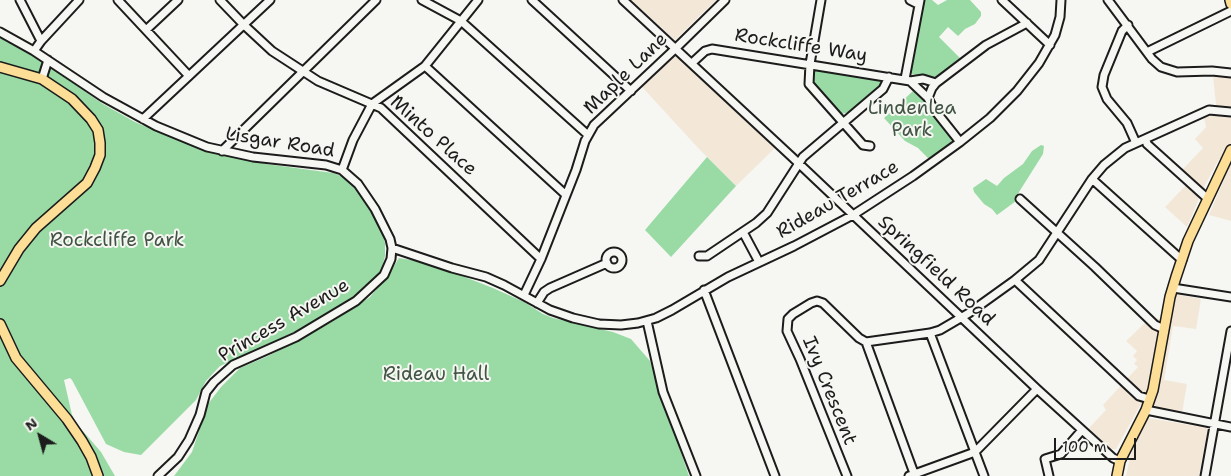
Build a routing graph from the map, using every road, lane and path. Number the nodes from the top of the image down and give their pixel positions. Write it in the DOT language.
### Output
graph roads {
  1 [pos="20,0"];
  2 [pos="80,0"];
  3 [pos="118,0"];
  4 [pos="178,0"];
  5 [pos="220,0"];
  6 [pos="270,0"];
  7 [pos="376,0"];
  8 [pos="422,0"];
  9 [pos="478,0"];
  10 [pos="532,0"];
  11 [pos="623,0"];
  12 [pos="725,0"];
  13 [pos="820,0"];
  14 [pos="910,0"];
  15 [pos="1002,0"];
  16 [pos="1061,0"];
  17 [pos="1230,0"];
  18 [pos="1113,1"];
  19 [pos="919,2"];
  20 [pos="1231,4"];
  21 [pos="1231,12"];
  22 [pos="461,21"];
  23 [pos="1027,24"];
  24 [pos="1128,25"];
  25 [pos="244,26"];
  26 [pos="146,30"];
  27 [pos="0,32"];
  28 [pos="41,41"];
  29 [pos="1050,45"];
  30 [pos="676,48"];
  31 [pos="34,51"];
  32 [pos="1147,52"];
  33 [pos="48,60"];
  34 [pos="692,63"];
  35 [pos="810,64"];
  36 [pos="0,66"];
  37 [pos="425,66"];
  38 [pos="304,72"];
  39 [pos="1231,73"];
  40 [pos="189,76"];
  41 [pos="890,77"];
  42 [pos="42,79"];
  43 [pos="908,80"];
  44 [pos="936,83"];
  45 [pos="631,91"];
  46 [pos="928,98"];
  47 [pos="372,104"];
  48 [pos="1231,112"];
  49 [pos="143,119"];
  50 [pos="844,122"];
  51 [pos="588,135"];
  52 [pos="1146,139"];
  53 [pos="960,142"];
  54 [pos="1136,143"];
  55 [pos="870,146"];
  56 [pos="1231,150"];
  57 [pos="222,151"];
  58 [pos="799,163"];
  59 [pos="342,170"];
  60 [pos="1092,179"];
  61 [pos="566,195"];
  62 [pos="1020,199"];
  63 [pos="1208,199"];
  64 [pos="853,215"];
  65 [pos="743,232"];
  66 [pos="1058,233"];
  67 [pos="392,248"];
  68 [pos="699,256"];
  69 [pos="541,259"];
  70 [pos="1182,260"];
  71 [pos="759,262"];
  72 [pos="607,263"];
  73 [pos="1015,280"];
  74 [pos="0,281"];
  75 [pos="1173,288"];
  76 [pos="704,290"];
  77 [pos="524,295"];
  78 [pos="1231,297"];
  79 [pos="537,303"];
  80 [pos="961,317"];
  81 [pos="647,320"];
  82 [pos="0,324"];
  83 [pos="1164,329"];
  84 [pos="1231,331"];
  85 [pos="930,333"];
  86 [pos="866,342"];
  87 [pos="1037,389"];
  88 [pos="1149,399"];
  89 [pos="1146,410"];
  90 [pos="1214,424"];
  91 [pos="1231,427"];
  92 [pos="1082,430"];
  93 [pos="975,452"];
  94 [pos="91,457"];
  95 [pos="1120,461"];
  96 [pos="159,475"];
  97 [pos="913,475"];
  98 [pos="98,476"];
  99 [pos="105,476"];
  100 [pos="696,476"];
  101 [pos="775,476"];
  102 [pos="847,476"];
  103 [pos="984,476"];
  104 [pos="1049,476"];
  105 [pos="1117,476"];
  106 [pos="1205,476"];
  1 -- 28 [label="street"];
  2 -- 28 [label="street"];
  3 -- 26 [label="street"];
  4 -- 26 [label="street"];
  5 -- 25 [label="street, Minto Place"];
  6 -- 25 [label="street"];
  7 -- 38 [label="street"];
  8 -- 22 [label="street"];
  9 -- 22 [label="street"];
  10 -- 45 [label="street"];
  11 -- 30 [label="street, Springfield Road"];
  12 -- 30 [label="street, Maple Lane"];
  13 -- 35 [label="street"];
  14 -- 19 [label="street"];
  15 -- 23 [label="street"];
  16 -- 29 [label="street, Rideau Terrace"];
  17 -- 20 [label="main road"];
  18 -- 24 [label="street"];
  19 -- 43 [label="street"];
  21 -- 32 [label="street"];
  22 -- 37 [label="street"];
  22 -- 51 [label="street"];
  23 -- 29 [label="street"];
  23 -- 44 [label="street"];
  24 -- 32 [label="street"];
  24 -- 54 [label="street"];
  25 -- 38 [label="street, Minto Place"];
  25 -- 40 [label="street"];
  26 -- 40 [label="street"];
  27 -- 31 [label="street, Lisgar Road"];
  28 -- 31 [label="street"];
  29 -- 53 [label="street, Rideau Terrace"];
  30 -- 34 [label="street, Springfield Road"];
  30 -- 45 [label="street, Maple Lane"];
  31 -- 33 [label="street, Lisgar Road"];
  32 -- 39 [label="street"];
  33 -- 42 [label="street"];
  33 -- 49 [label="street, Lisgar Road"];
  34 -- 35 [label="street, Rockcliffe Way"];
  34 -- 58 [label="street, Springfield Road"];
  35 -- 41 [label="street, Rockcliffe Way"];
  35 -- 50 [label="street"];
  36 -- 42 [label="main road"];
  37 -- 47 [label="street"];
  37 -- 61 [label="street"];
  38 -- 47 [label="street, Minto Place"];
  38 -- 57 [label="street"];
  40 -- 49 [label="street"];
  41 -- 43 [label="street, Rockcliffe Way"];
  41 -- 50 [label="street"];
  42 -- 74 [label="main road"];
  43 -- 44 [label="street, Rockcliffe Way"];
  43 -- 46 [label="street"];
  44 -- 46 [label="street"];
  45 -- 51 [label="street, Maple Lane"];
  46 -- 53 [label="street"];
  47 -- 59 [label="street"];
  47 -- 69 [label="street, Minto Place"];
  48 -- 52 [label="street"];
  49 -- 57 [label="street, Lisgar Road"];
  50 -- 55 [label="street"];
  50 -- 58 [label="street"];
  51 -- 61 [label="street, Maple Lane"];
  52 -- 54 [label="street"];
  52 -- 63 [label="street"];
  53 -- 64 [label="street, Rideau Terrace"];
  54 -- 60 [label="street"];
  56 -- 63 [label="main road"];
  57 -- 59 [label="street, Lisgar Road"];
  58 -- 64 [label="street, Springfield Road"];
  58 -- 65 [label="street"];
  59 -- 67 [label="street, Lisgar Road"];
  60 -- 66 [label="street"];
  60 -- 70 [label="street"];
  61 -- 69 [label="street, Maple Lane"];
  62 -- 66 [label="street"];
  63 -- 70 [label="main road"];
  64 -- 71 [label="street, Rideau Terrace"];
  64 -- 80 [label="street, Springfield Road"];
  65 -- 68 [label="street"];
  65 -- 71 [label="street"];
  66 -- 73 [label="street"];
  66 -- 83 [label="street"];
  67 -- 77 [label="street"];
  67 -- 96 [label="street, Princess Avenue"];
  69 -- 77 [label="street, Maple Lane"];
  70 -- 75 [label="main road"];
  71 -- 76 [label="street, Rideau Terrace"];
  72 -- 79 [label="street"];
  73 -- 80 [label="street"];
  73 -- 88 [label="street"];
  75 -- 78 [label="street"];
  75 -- 83 [label="main road"];
  76 -- 81 [label="street, Rideau Terrace"];
  76 -- 101 [label="street"];
  77 -- 79 [label="street"];
  79 -- 81 [label="street"];
  80 -- 85 [label="street"];
  80 -- 87 [label="street, Springfield Road"];
  81 -- 100 [label="street"];
  82 -- 94 [label="main road"];
  83 -- 88 [label="main road"];
  84 -- 90 [label="street"];
  85 -- 86 [label="street"];
  85 -- 93 [label="street"];
  86 -- 97 [label="street"];
  86 -- 102 [label="street, Ivy Crescent"];
  87 -- 92 [label="street, Springfield Road"];
  87 -- 93 [label="street"];
  88 -- 89 [label="main road"];
  89 -- 90 [label="street"];
  89 -- 95 [label="main road"];
  90 -- 91 [label="street"];
  90 -- 106 [label="street"];
  92 -- 95 [label="street, Springfield Road"];
  92 -- 104 [label="street"];
  93 -- 97 [label="street"];
  93 -- 103 [label="street"];
  94 -- 98 [label="main road"];
  94 -- 99 [label="main road"];
  95 -- 105 [label="main road"];
}
